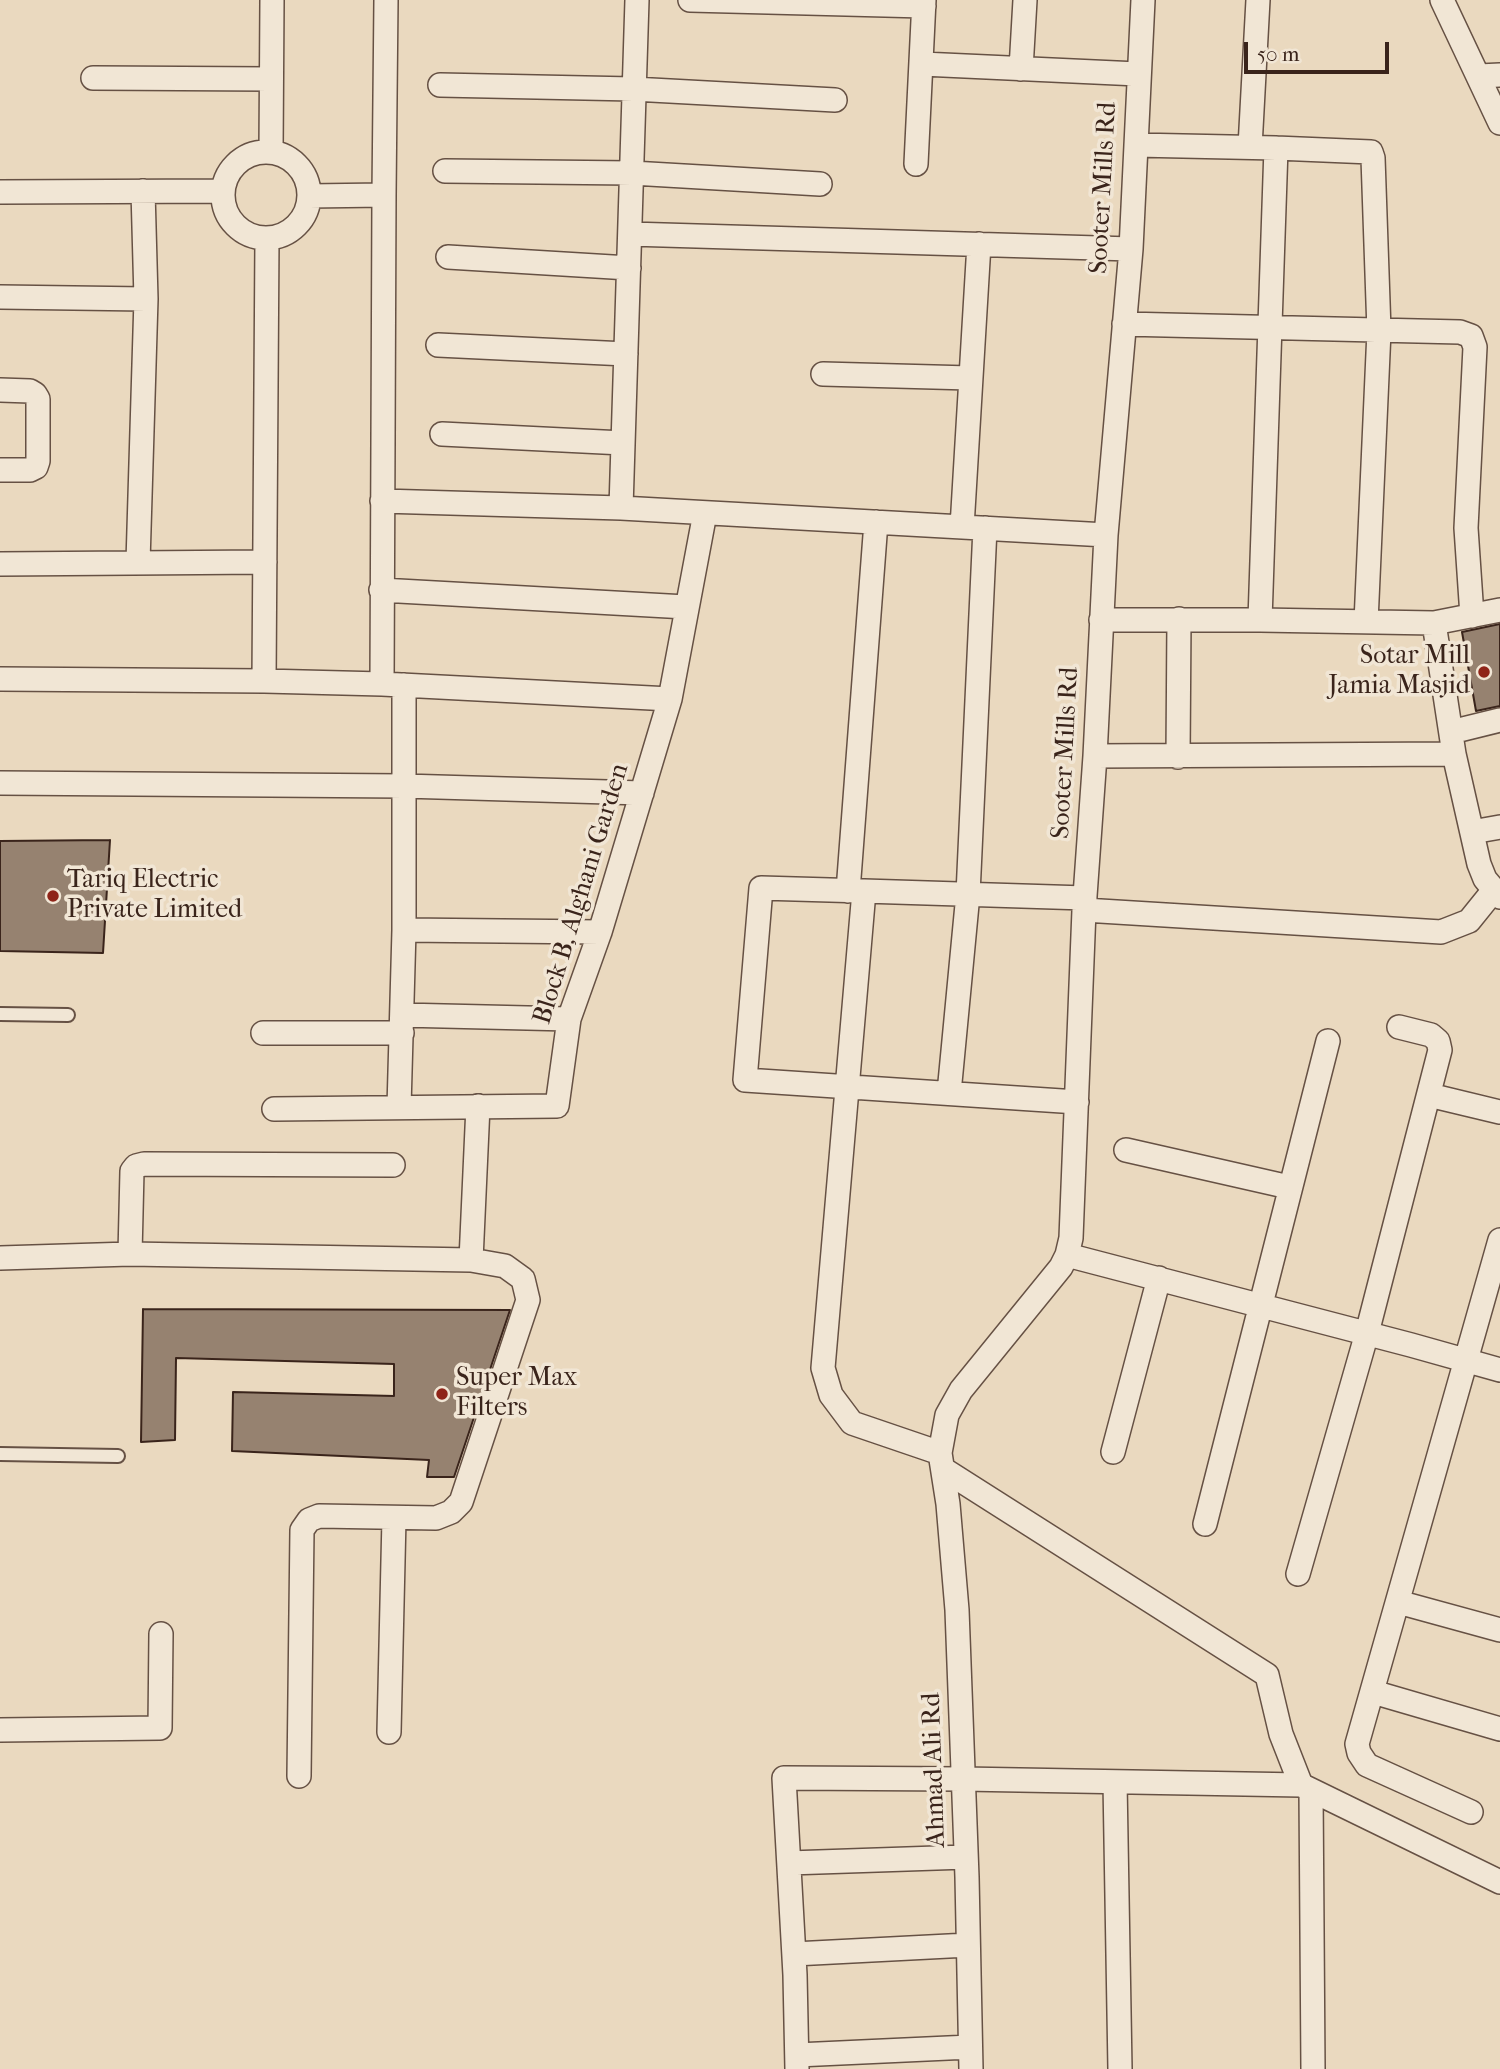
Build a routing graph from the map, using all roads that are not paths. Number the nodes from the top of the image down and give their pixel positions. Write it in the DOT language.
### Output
graph roads {
  1 [pos="272,0"];
  2 [pos="386,0"];
  3 [pos="637,0"];
  4 [pos="690,0"];
  5 [pos="1025,0"];
  6 [pos="1143,0"];
  7 [pos="1258,0"];
  8 [pos="1442,0"];
  9 [pos="924,3"];
  10 [pos="922,64"];
  11 [pos="1021,69"];
  12 [pos="1138,75"];
  13 [pos="1489,75"];
  14 [pos="93,78"];
  15 [pos="270,79"];
  16 [pos="440,85"];
  17 [pos="634,89"];
  18 [pos="835,100"];
  19 [pos="1500,123"];
  20 [pos="1136,145"];
  21 [pos="1250,147"];
  22 [pos="1276,148"];
  23 [pos="271,152"];
  24 [pos="916,164"];
  25 [pos="446,171"];
  26 [pos="632,173"];
  27 [pos="820,184"];
  28 [pos="143,191"];
  29 [pos="223,191"];
  30 [pos="0,192"];
  31 [pos="384,195"];
  32 [pos="309,196"];
  33 [pos="630,234"];
  34 [pos="267,238"];
  35 [pos="979,244"];
  36 [pos="1131,249"];
  37 [pos="448,257"];
  38 [pos="629,268"];
  39 [pos="0,297"];
  40 [pos="146,299"];
  41 [pos="1124,324"];
  42 [pos="1271,328"];
  43 [pos="1378,331"];
  44 [pos="438,345"];
  45 [pos="626,354"];
  46 [pos="823,374"];
  47 [pos="970,378"];
  48 [pos="0,390"];
  49 [pos="442,435"];
  50 [pos="623,443"];
  51 [pos="0,470"];
  52 [pos="382,501"];
  53 [pos="621,508"];
  54 [pos="705,513"];
  55 [pos="876,522"];
  56 [pos="962,527"];
  57 [pos="985,528"];
  58 [pos="1106,535"];
  59 [pos="138,562"];
  60 [pos="265,562"];
  61 [pos="0,564"];
  62 [pos="381,590"];
  63 [pos="686,607"];
  64 [pos="1500,610"];
  65 [pos="1472,616"];
  66 [pos="1179,619"];
  67 [pos="1101,620"];
  68 [pos="1260,620"];
  69 [pos="1366,622"];
  70 [pos="1434,624"];
  71 [pos="0,679"];
  72 [pos="264,681"];
  73 [pos="393,685"];
  74 [pos="670,699"];
  75 [pos="1500,720"];
  76 [pos="1452,743"];
  77 [pos="1095,756"];
  78 [pos="1178,757"];
  79 [pos="0,783"];
  80 [pos="404,786"];
  81 [pos="642,793"];
  82 [pos="1500,827"];
  83 [pos="1472,832"];
  84 [pos="856,891"];
  85 [pos="968,894"];
  86 [pos="1497,894"];
  87 [pos="1084,904"];
  88 [pos="404,930"];
  89 [pos="600,932"];
  90 [pos="0,1014"];
  91 [pos="68,1015"];
  92 [pos="569,1019"];
  93 [pos="402,1024"];
  94 [pos="1399,1027"];
  95 [pos="263,1033"];
  96 [pos="1328,1041"];
  97 [pos="847,1086"];
  98 [pos="949,1093"];
  99 [pos="1429,1095"];
  100 [pos="1077,1102"];
  101 [pos="478,1106"];
  102 [pos="399,1107"];
  103 [pos="274,1109"];
  104 [pos="1500,1112"];
  105 [pos="1126,1150"];
  106 [pos="393,1165"];
  107 [pos="1289,1187"];
  108 [pos="1500,1240"];
  109 [pos="130,1254"];
  110 [pos="1067,1255"];
  111 [pos="0,1258"];
  112 [pos="471,1260"];
  113 [pos="1159,1278"];
  114 [pos="1259,1305"];
  115 [pos="1367,1333"];
  116 [pos="1467,1361"];
  117 [pos="1500,1370"];
  118 [pos="1112,1452"];
  119 [pos="0,1454"];
  120 [pos="118,1455"];
  121 [pos="942,1461"];
  122 [pos="394,1518"];
  123 [pos="1205,1524"];
  124 [pos="1298,1574"];
  125 [pos="1398,1602"];
  126 [pos="1500,1630"];
  127 [pos="161,1634"];
  128 [pos="1373,1692"];
  129 [pos="1500,1729"];
  130 [pos="0,1730"];
  131 [pos="388,1732"];
  132 [pos="299,1776"];
  133 [pos="963,1779"];
  134 [pos="1115,1782"];
  135 [pos="1306,1788"];
  136 [pos="1471,1812"];
  137 [pos="966,1857"];
  138 [pos="789,1863"];
  139 [pos="1500,1882"];
  140 [pos="968,1944"];
  141 [pos="794,1954"];
  142 [pos="970,2058"];
  143 [pos="797,2062"];
  144 [pos="1120,2069"];
  145 [pos="1313,2069"];
  1 -- 15 [label="street"];
  2 -- 31 [label="street"];
  3 -- 17 [label="street"];
  4 -- 9 [label="street"];
  5 -- 11 [label="street"];
  6 -- 12 [label="street, Sooter Mills Rd"];
  7 -- 21 [label="street"];
  8 -- 13 [label="street"];
  9 -- 10 [label="street"];
  10 -- 11 [label="street"];
  10 -- 24 [label="street"];
  11 -- 12 [label="street"];
  12 -- 20 [label="street, Sooter Mills Rd"];
  13 -- 19 [label="street"];
  14 -- 15 [label="street"];
  15 -- 23 [label="street"];
  16 -- 17 [label="street"];
  17 -- 18 [label="street"];
  17 -- 26 [label="street"];
  20 -- 21 [label="street"];
  20 -- 36 [label="street, Sooter Mills Rd"];
  21 -- 22 [label="street"];
  22 -- 42 [label="street"];
  22 -- 43 [label="street"];
  23 -- 29 [label="street"];
  23 -- 32 [label="street"];
  25 -- 26 [label="street"];
  26 -- 27 [label="street"];
  26 -- 33 [label="street"];
  28 -- 29 [label="street"];
  28 -- 30 [label="street"];
  28 -- 40 [label="street"];
  29 -- 34 [label="street"];
  31 -- 32 [label="street"];
  31 -- 52 [label="street"];
  32 -- 34 [label="street"];
  33 -- 35 [label="street"];
  33 -- 38 [label="street"];
  34 -- 60 [label="street"];
  35 -- 36 [label="street"];
  35 -- 47 [label="street"];
  36 -- 41 [label="street, Sooter Mills Rd"];
  37 -- 38 [label="street"];
  38 -- 45 [label="street"];
  39 -- 40 [label="street"];
  40 -- 59 [label="street"];
  41 -- 42 [label="street"];
  41 -- 58 [label="street, Sooter Mills Rd"];
  42 -- 43 [label="street"];
  42 -- 68 [label="street"];
  43 -- 65 [label="street"];
  43 -- 69 [label="street"];
  44 -- 45 [label="street"];
  45 -- 50 [label="street"];
  46 -- 47 [label="street"];
  47 -- 56 [label="street"];
  48 -- 51 [label="street"];
  49 -- 50 [label="street"];
  50 -- 53 [label="street"];
  52 -- 53 [label="street"];
  52 -- 62 [label="street"];
  53 -- 54 [label="street"];
  54 -- 55 [label="street"];
  54 -- 63 [label="street, Block B, Alghani Garden"];
  55 -- 56 [label="street"];
  55 -- 84 [label="street"];
  56 -- 57 [label="street"];
  57 -- 58 [label="street"];
  57 -- 85 [label="street"];
  58 -- 67 [label="street, Sooter Mills Rd"];
  59 -- 60 [label="street"];
  59 -- 61 [label="street"];
  60 -- 72 [label="street"];
  62 -- 63 [label="street"];
  62 -- 73 [label="street"];
  63 -- 74 [label="street, Block B, Alghani Garden"];
  64 -- 65 [label="street"];
  65 -- 70 [label="street"];
  66 -- 67 [label="street"];
  66 -- 68 [label="street"];
  66 -- 78 [label="street"];
  67 -- 77 [label="street, Sooter Mills Rd"];
  68 -- 69 [label="street"];
  69 -- 70 [label="street"];
  70 -- 76 [label="street"];
  71 -- 72 [label="street"];
  72 -- 73 [label="street"];
  73 -- 74 [label="street"];
  73 -- 80 [label="street"];
  74 -- 81 [label="street, Block B, Alghani Garden"];
  75 -- 76 [label="street"];
  76 -- 78 [label="street"];
  76 -- 83 [label="street"];
  77 -- 78 [label="street"];
  77 -- 87 [label="street, Sooter Mills Rd"];
  79 -- 80 [label="street"];
  80 -- 81 [label="street"];
  80 -- 88 [label="street"];
  81 -- 89 [label="street, Block B, Alghani Garden"];
  82 -- 83 [label="street"];
  83 -- 86 [label="street"];
  84 -- 85 [label="street"];
  84 -- 97 [label="street"];
  84 -- 97 [label="street"];
  85 -- 87 [label="street"];
  85 -- 98 [label="street"];
  86 -- 87 [label="street"];
  87 -- 100 [label="street, Sooter Mills Rd"];
  88 -- 89 [label="street"];
  88 -- 93 [label="street"];
  89 -- 92 [label="street, Block B, Alghani Garden"];
  90 -- 91 [label="lane"];
  92 -- 93 [label="street"];
  92 -- 101 [label="street, Block B, Alghani Garden"];
  93 -- 95 [label="street"];
  93 -- 102 [label="street"];
  94 -- 99 [label="street"];
  96 -- 107 [label="street"];
  97 -- 98 [label="street"];
  97 -- 121 [label="street"];
  98 -- 100 [label="street"];
  99 -- 104 [label="street"];
  99 -- 115 [label="street"];
  100 -- 110 [label="street, Sooter Mills Rd"];
  101 -- 102 [label="street"];
  101 -- 112 [label="street"];
  102 -- 103 [label="street"];
  105 -- 107 [label="street"];
  106 -- 109 [label="street"];
  107 -- 114 [label="street"];
  108 -- 116 [label="street"];
  109 -- 111 [label="street"];
  109 -- 112 [label="street"];
  110 -- 113 [label="street"];
  110 -- 121 [label="street, Sooter Mills Rd"];
  112 -- 122 [label="street"];
  113 -- 114 [label="street"];
  113 -- 118 [label="street"];
  114 -- 115 [label="street"];
  114 -- 123 [label="street"];
  115 -- 116 [label="street"];
  115 -- 124 [label="street"];
  116 -- 117 [label="street"];
  116 -- 125 [label="street"];
  119 -- 120 [label="lane"];
  121 -- 133 [label="street, Ahmad Ali Rd"];
  121 -- 135 [label="street"];
  122 -- 131 [label="street"];
  122 -- 132 [label="street"];
  125 -- 126 [label="street"];
  125 -- 128 [label="street"];
  127 -- 130 [label="street"];
  128 -- 129 [label="street"];
  128 -- 136 [label="street"];
  133 -- 134 [label="street"];
  133 -- 137 [label="street, Ahmad Ali Rd"];
  133 -- 138 [label="street"];
  134 -- 135 [label="street"];
  134 -- 144 [label="street"];
  135 -- 139 [label="street"];
  135 -- 145 [label="street"];
  137 -- 138 [label="street"];
  137 -- 140 [label="street, Ahmad Ali Rd"];
  138 -- 141 [label="street"];
  140 -- 141 [label="street"];
  140 -- 142 [label="street, Ahmad Ali Rd"];
  141 -- 143 [label="street"];
  142 -- 143 [label="street"];
}
